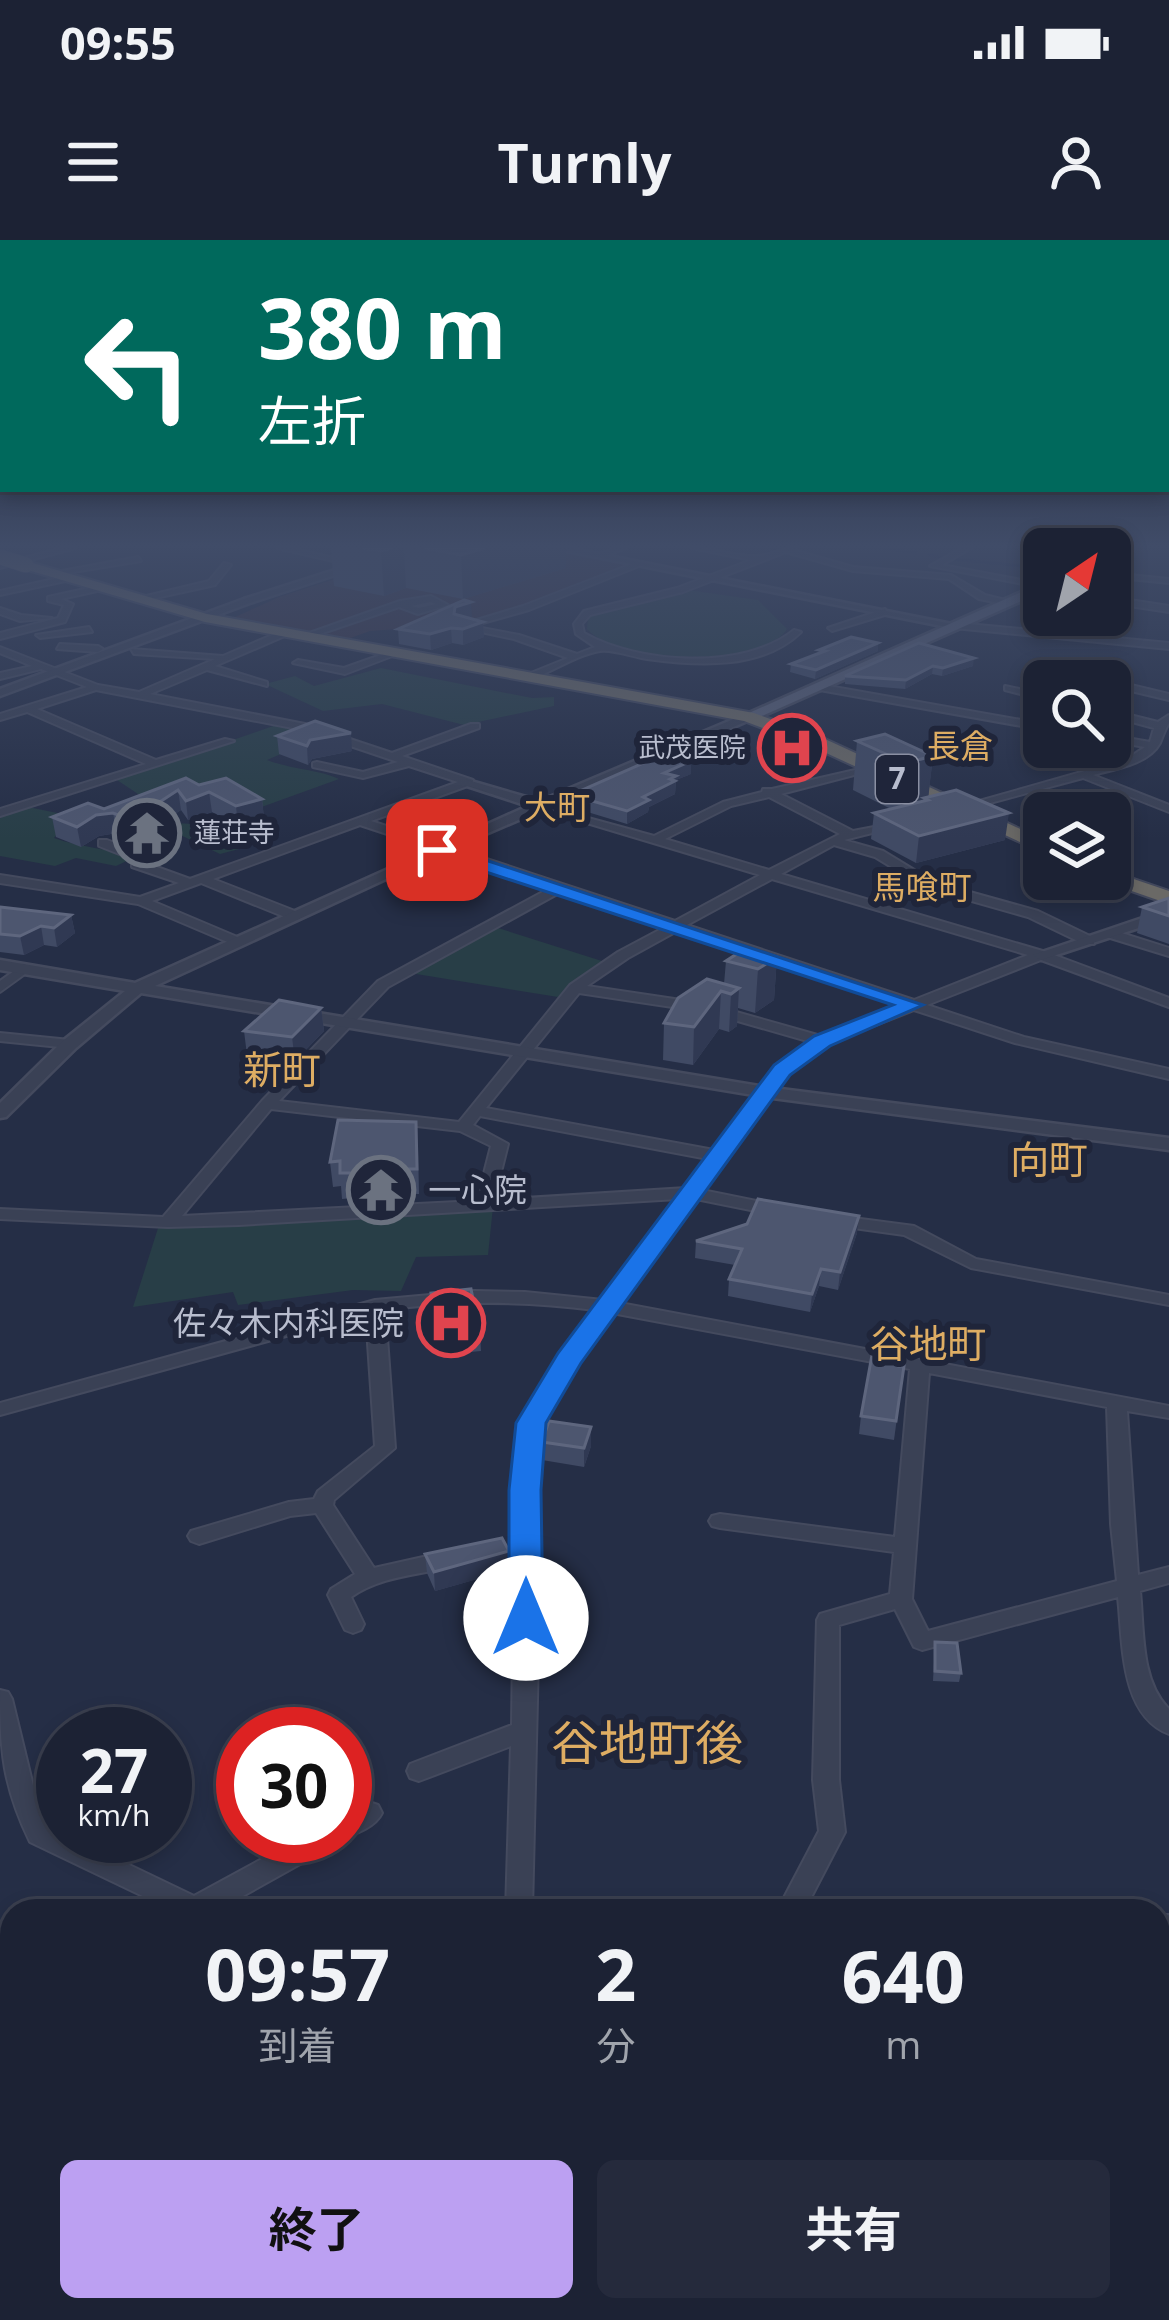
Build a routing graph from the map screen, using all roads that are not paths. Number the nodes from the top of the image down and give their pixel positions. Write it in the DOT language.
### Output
graph roads {
  1 [pos="130,645"];
  2 [pos="252,645"];
  3 [pos="352,645"];
  4 [pos="540,645"];
  5 [pos="599,645"];
  6 [pos="777,645"];
  7 [pos="913,645"];
  8 [pos="61,646"];
  9 [pos="602,647"];
  10 [pos="98,649"];
  11 [pos="0,650"];
  12 [pos="134,651"];
  13 [pos="395,653"];
  14 [pos="222,657"];
  15 [pos="576,657"];
  16 [pos="298,663"];
  17 [pos="42,666"];
  18 [pos="204,666"];
  19 [pos="56,672"];
  20 [pos="0,676"];
  21 [pos="530,677"];
  22 [pos="264,684"];
  23 [pos="96,687"];
  24 [pos="817,687"];
  25 [pos="1008,688"];
  26 [pos="1131,689"];
  27 [pos="1023,692"];
  28 [pos="0,693"];
  29 [pos="142,695"];
  30 [pos="1169,697"];
  31 [pos="28,709"];
  32 [pos="1131,716"];
  33 [pos="0,717"];
  34 [pos="748,717"];
  35 [pos="1165,722"];
  36 [pos="1023,723"];
  37 [pos="475,726"];
  38 [pos="229,741"];
  39 [pos="1131,742"];
  40 [pos="1154,746"];
  41 [pos="392,756"];
  42 [pos="410,762"];
  43 [pos="153,763"];
  44 [pos="317,765"];
  45 [pos="873,767"];
  46 [pos="1087,776"];
  47 [pos="469,782"];
  48 [pos="767,791"];
  49 [pos="541,806"];
  50 [pos="960,808"];
  51 [pos="1169,809"];
  52 [pos="0,813"];
  53 [pos="935,814"];
  54 [pos="359,821"];
  55 [pos="904,823"];
  56 [pos="851,836"];
  57 [pos="1023,837"];
  58 [pos="656,840"];
  59 [pos="833,841"];
  60 [pos="104,843"];
  61 [pos="437,850"];
  62 [pos="772,874"];
  63 [pos="0,879"];
  64 [pos="195,881"];
  65 [pos="1131,884"];
  66 [pos="558,890"];
  67 [pos="1169,898"];
  68 [pos="141,902"];
  69 [pos="1169,913"];
  70 [pos="295,916"];
  71 [pos="676,927"];
  72 [pos="1112,934"];
  73 [pos="1089,941"];
  74 [pos="237,942"];
  75 [pos="1169,952"];
  76 [pos="1041,955"];
  77 [pos="0,965"];
  78 [pos="24,968"];
  79 [pos="140,987"];
  80 [pos="0,988"];
  81 [pos="575,988"];
  82 [pos="1169,1004"];
  83 [pos="913,1005"];
  84 [pos="345,1021"];
  85 [pos="0,1037"];
  86 [pos="822,1041"];
  87 [pos="70,1044"];
  88 [pos="523,1051"];
  89 [pos="1169,1074"];
  90 [pos="765,1092"];
  91 [pos="267,1104"];
  92 [pos="476,1111"];
  93 [pos="0,1112"];
  94 [pos="463,1127"];
  95 [pos="1169,1144"];
  96 [pos="719,1156"];
  97 [pos="692,1192"];
  98 [pos="485,1202"];
  99 [pos="0,1214"];
  100 [pos="805,1216"];
  101 [pos="826,1219"];
  102 [pos="168,1222"];
  103 [pos="1169,1300"];
  104 [pos="608,1305"];
  105 [pos="375,1306"];
  106 [pos="920,1364"];
  107 [pos="1118,1402"];
  108 [pos="0,1409"];
  109 [pos="1169,1412"];
  110 [pos="322,1505"];
  111 [pos="720,1521"];
  112 [pos="199,1536"];
  113 [pos="904,1546"];
  114 [pos="464,1556"];
  115 [pos="1169,1575"];
  116 [pos="369,1578"];
  117 [pos="1130,1588"];
  118 [pos="901,1599"];
  119 [pos="353,1624"];
  120 [pos="0,1699"];
  121 [pos="1169,1724"];
  122 [pos="524,1731"];
  123 [pos="419,1771"];
  124 [pos="278,1863"];
  125 [pos="178,1899"];
  126 [pos="212,1899"];
  127 [pos="519,1899"];
  128 [pos="796,1899"];
  1 -- 19 [label="street"];
  2 -- 14 [label="street"];
  3 -- 13 [label="highway, 7"];
  4 -- 15 [label="street"];
  5 -- 9 [label="street"];
  6 -- 9 [label="street"];
  7 -- 24 [label="main road"];
  8 -- 10 [label="street"];
  9 -- 15 [label="street"];
  11 -- 17 [label="street"];
  12 -- 14 [label="street"];
  13 -- 16 [label="street"];
  13 -- 21 [label="highway, 7"];
  14 -- 18 [label="street"];
  15 -- 21 [label="street"];
  17 -- 19 [label="street"];
  17 -- 20 [label="street"];
  18 -- 22 [label="street"];
  18 -- 29 [label="street"];
  19 -- 23 [label="street"];
  19 -- 28 [label="street"];
  21 -- 34 [label="highway, 7"];
  23 -- 29 [label="street"];
  23 -- 31 [label="street"];
  24 -- 34 [label="main road"];
  24 -- 36 [label="street"];
  25 -- 27 [label="street"];
  26 -- 30 [label="street"];
  29 -- 41 [label="street"];
  31 -- 33 [label="street"];
  31 -- 43 [label="street"];
  32 -- 35 [label="street"];
  34 -- 45 [label="highway, 7"];
  34 -- 49 [label="street"];
  35 -- 40 [label="street"];
  37 -- 41 [label="street"];
  38 -- 43 [label="street"];
  39 -- 40 [label="street"];
  40 -- 46 [label="street"];
  41 -- 42 [label="street"];
  42 -- 44 [label="street"];
  42 -- 47 [label="street"];
  43 -- 52 [label="street"];
  45 -- 48 [label="street"];
  45 -- 50 [label="highway, 7"];
  46 -- 50 [label="street"];
  46 -- 51 [label="street"];
  47 -- 49 [label="street"];
  47 -- 54 [label="street"];
  48 -- 56 [label="street"];
  48 -- 58 [label="street"];
  49 -- 58 [label="street"];
  49 -- 61 [label="street"];
  50 -- 53 [label="street"];
  50 -- 57 [label="highway, 7"];
  54 -- 61 [label="street"];
  54 -- 64 [label="street"];
  55 -- 56 [label="street"];
  56 -- 59 [label="street"];
  58 -- 62 [label="street"];
  59 -- 62 [label="street"];
  59 -- 73 [label="street"];
  60 -- 64 [label="street"];
  61 -- 66 [label="street"];
  61 -- 70 [label="street"];
  62 -- 71 [label="street"];
  62 -- 76 [label="street"];
  63 -- 68 [label="street"];
  64 -- 68 [label="street"];
  64 -- 70 [label="street"];
  65 -- 67 [label="highway"];
  66 -- 71 [label="street"];
  66 -- 84 [label="street"];
  68 -- 74 [label="street"];
  69 -- 72 [label="street"];
  70 -- 74 [label="street"];
  71 -- 81 [label="street"];
  71 -- 83 [label="street"];
  72 -- 73 [label="street"];
  72 -- 75 [label="street"];
  73 -- 76 [label="street"];
  74 -- 79 [label="street"];
  76 -- 82 [label="street"];
  76 -- 83 [label="street"];
  77 -- 78 [label="street"];
  78 -- 79 [label="street"];
  78 -- 80 [label="street"];
  79 -- 84 [label="street"];
  79 -- 87 [label="street"];
  81 -- 86 [label="street"];
  81 -- 88 [label="street"];
  83 -- 86 [label="street"];
  83 -- 89 [label="street"];
  84 -- 88 [label="street"];
  84 -- 91 [label="street"];
  85 -- 87 [label="street"];
  86 -- 90 [label="street"];
  87 -- 93 [label="street"];
  88 -- 90 [label="street"];
  88 -- 92 [label="street"];
  90 -- 95 [label="street"];
  90 -- 96 [label="street"];
  91 -- 94 [label="street"];
  91 -- 102 [label="street"];
  92 -- 94 [label="street"];
  92 -- 96 [label="street"];
  94 -- 98 [label="street"];
  96 -- 97 [label="street"];
  97 -- 98 [label="street"];
  97 -- 100 [label="street"];
  97 -- 104 [label="street"];
  98 -- 102 [label="street"];
  99 -- 102 [label="street"];
  101 -- 103 [label="street"];
  104 -- 105 [label="street"];
  104 -- 106 [label="street"];
  104 -- 122 [label="street"];
  105 -- 108 [label="street"];
  105 -- 110 [label="street"];
  106 -- 107 [label="street"];
  106 -- 113 [label="street"];
  107 -- 109 [label="street"];
  107 -- 117 [label="street"];
  110 -- 112 [label="street"];
  110 -- 116 [label="street"];
  111 -- 113 [label="street"];
  113 -- 118 [label="street"];
  114 -- 116 [label="street"];
  115 -- 117 [label="street"];
  116 -- 119 [label="street"];
  117 -- 118 [label="street"];
  117 -- 121 [label="street"];
  118 -- 128 [label="street"];
  120 -- 125 [label="street"];
  122 -- 123 [label="street"];
  122 -- 127 [label="street"];
  124 -- 126 [label="street"];
}
